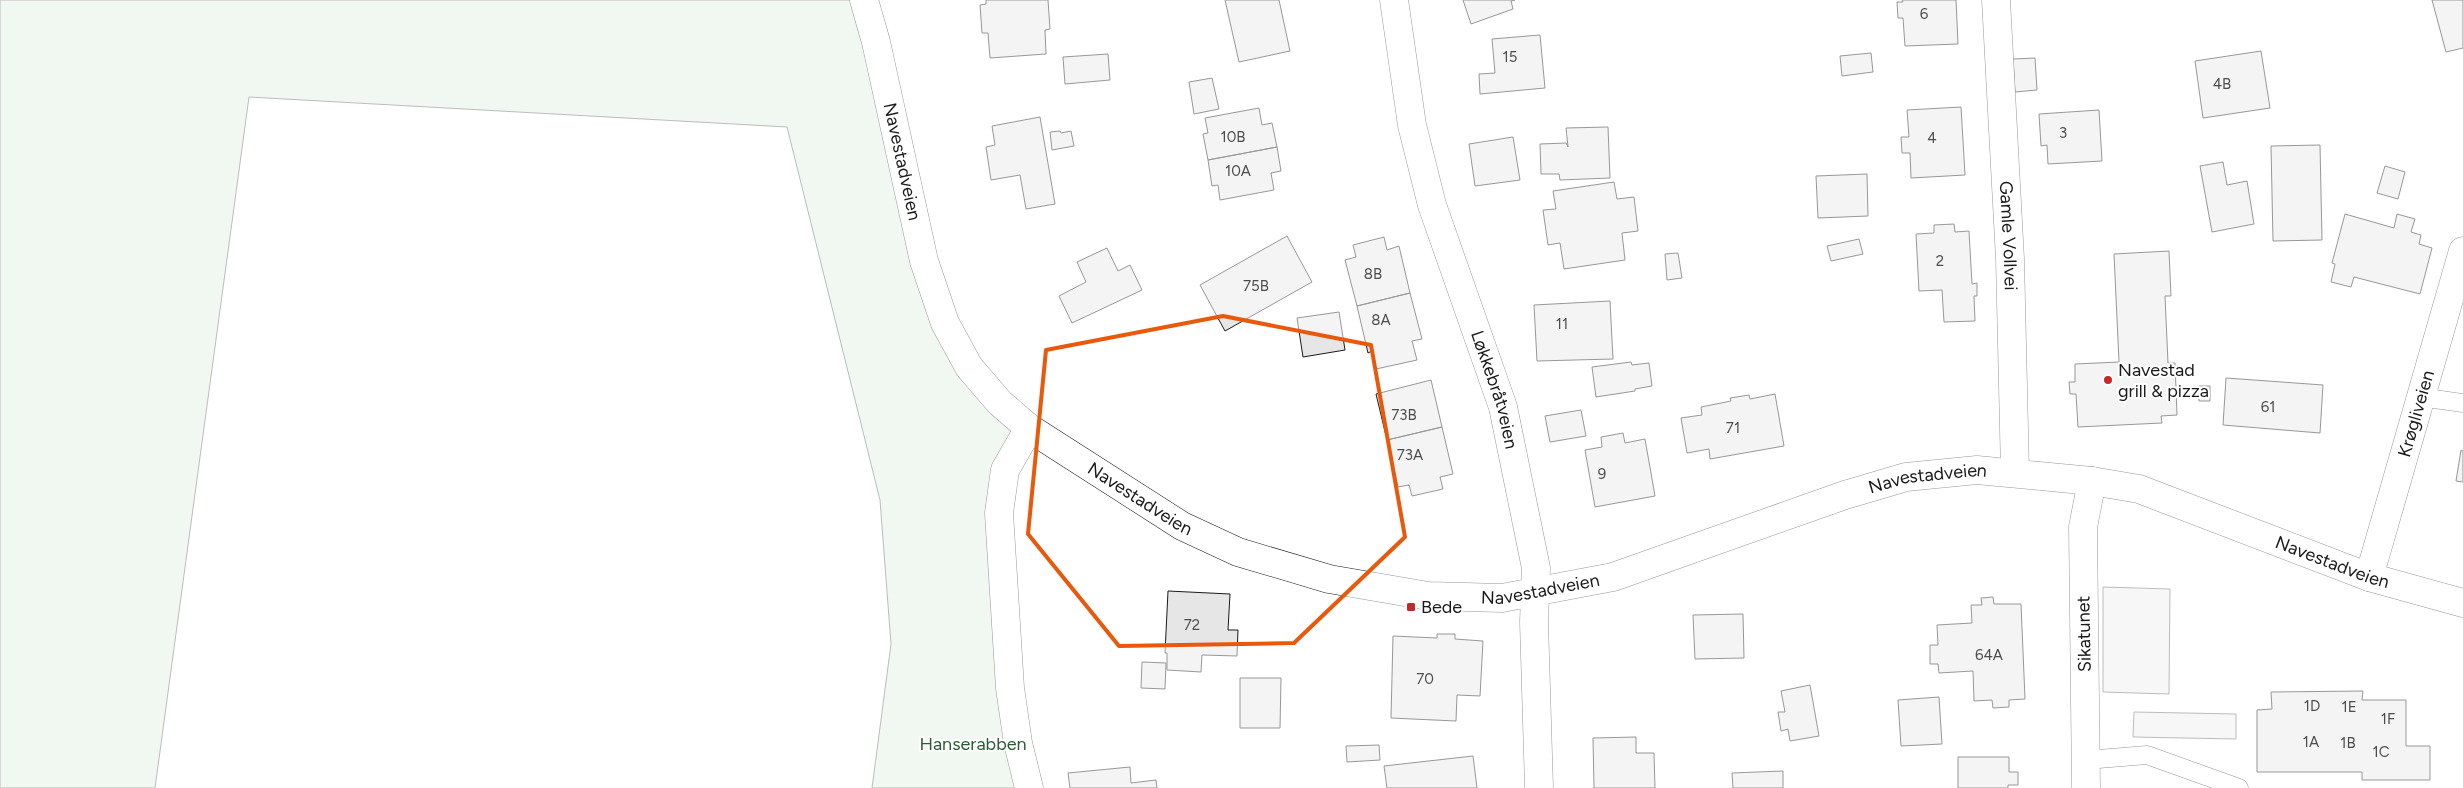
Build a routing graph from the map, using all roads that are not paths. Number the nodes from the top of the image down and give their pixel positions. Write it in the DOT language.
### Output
graph roads {
  1 [pos="864,0"];
  2 [pos="1394,0"];
  3 [pos="1996,0"];
  4 [pos="2463,250"];
  5 [pos="2420,397"];
  6 [pos="2463,404"];
  7 [pos="1029,428"];
  8 [pos="2015,472"];
  9 [pos="2092,480"];
  10 [pos="2369,577"];
  11 [pos="1535,592"];
  12 [pos="2463,604"];
  13 [pos="2086,760"];
  14 [pos="1030,788"];
  15 [pos="1539,788"];
  16 [pos="2086,788"];
  17 [pos="2239,788"];
  1 -- 7 [label="street, Navestadveien"];
  2 -- 11 [label="street, Løkkebråtveien"];
  3 -- 8 [label="street, Gamle Vollvei"];
  4 -- 5 [label="street, Krøgliveien"];
  5 -- 6 [label="lane"];
  5 -- 10 [label="street, Krøgliveien"];
  7 -- 11 [label="street, Navestadveien"];
  7 -- 14 [label="street"];
  8 -- 9 [label="street, Navestadveien"];
  8 -- 11 [label="street, Navestadveien"];
  9 -- 10 [label="street, Navestadveien"];
  9 -- 13 [label="street, Sikatunet"];
  10 -- 12 [label="street, Navestadveien"];
  11 -- 15 [label="street, Løkkebråtveien"];
  13 -- 16 [label="street, Sikatunet"];
  13 -- 17 [label="lane"];
}
